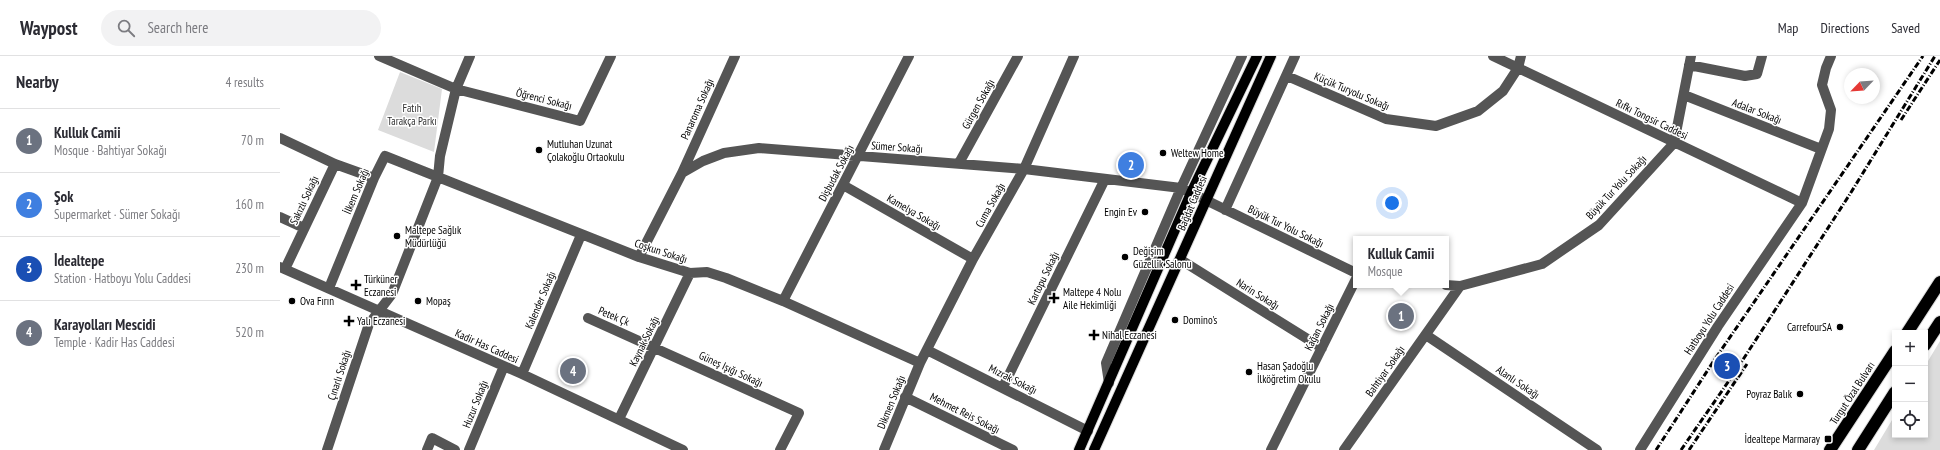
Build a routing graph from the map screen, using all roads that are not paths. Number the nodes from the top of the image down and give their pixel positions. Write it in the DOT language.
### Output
graph roads {
  1 [pos="379,56"];
  2 [pos="470,56"];
  3 [pos="611,56"];
  4 [pos="735,56"];
  5 [pos="909,56"];
  6 [pos="1018,56"];
  7 [pos="1074,56"];
  8 [pos="1242,56"];
  9 [pos="1257,56"];
  10 [pos="1271,56"];
  11 [pos="1295,56"];
  12 [pos="1493,56"];
  13 [pos="1521,56"];
  14 [pos="1762,56"];
  15 [pos="1831,56"];
  16 [pos="1690,60"];
  17 [pos="1518,68"];
  18 [pos="1287,76"];
  19 [pos="456,89"];
  20 [pos="1684,95"];
  21 [pos="280,138"];
  22 [pos="1674,143"];
  23 [pos="1821,149"];
  24 [pos="858,156"];
  25 [pos="959,163"];
  26 [pos="335,164"];
  27 [pos="1024,169"];
  28 [pos="682,173"];
  29 [pos="438,177"];
  30 [pos="374,178"];
  31 [pos="1105,179"];
  32 [pos="843,185"];
  33 [pos="1181,188"];
  34 [pos="1191,193"];
  35 [pos="1206,200"];
  36 [pos="1802,203"];
  37 [pos="1225,210"];
  38 [pos="280,217"];
  39 [pos="304,228"];
  40 [pos="581,235"];
  41 [pos="640,257"];
  42 [pos="974,259"];
  43 [pos="1181,260"];
  44 [pos="283,268"];
  45 [pos="1353,272"];
  46 [pos="690,273"];
  47 [pos="1940,282"];
  48 [pos="1353,285"];
  49 [pos="1449,285"];
  50 [pos="1460,286"];
  51 [pos="329,288"];
  52 [pos="782,301"];
  53 [pos="380,311"];
  54 [pos="588,318"];
  55 [pos="1940,322"];
  56 [pos="1909,330"];
  57 [pos="1426,335"];
  58 [pos="1928,340"];
  59 [pos="654,346"];
  60 [pos="1322,348"];
  61 [pos="927,350"];
  62 [pos="1122,353"];
  63 [pos="1892,356"];
  64 [pos="1135,359"];
  65 [pos="920,363"];
  66 [pos="504,366"];
  67 [pos="522,374"];
  68 [pos="1109,383"];
  69 [pos="1003,387"];
  70 [pos="905,397"];
  71 [pos="1892,397"];
  72 [pos="619,419"];
  73 [pos="1088,431"];
  74 [pos="327,450"];
  75 [pos="427,450"];
  76 [pos="455,450"];
  77 [pos="468,450"];
  78 [pos="683,450"];
  79 [pos="780,450"];
  80 [pos="884,450"];
  81 [pos="1013,450"];
  82 [pos="1079,450"];
  83 [pos="1094,450"];
  84 [pos="1271,450"];
  85 [pos="1344,450"];
  86 [pos="1597,450"];
  87 [pos="1640,450"];
  88 [pos="1830,450"];
  89 [pos="1858,450"];
  1 -- 19 [label="street"];
  2 -- 19 [label="street, Çınarlı Sokağı"];
  3 -- 19 [label="street, Öğrenci Sokağı"];
  4 -- 28 [label="street, Panaroma Sokağı"];
  5 -- 24 [label="street, Dişbudak Sokağı"];
  6 -- 25 [label="street, Gürgen Sokağı"];
  7 -- 27 [label="street, Cuma Sokağı"];
  8 -- 33 [label="street"];
  9 -- 34 [label="main road, Bağdat Caddesi"];
  10 -- 35 [label="main road, Bağdat Caddesi"];
  11 -- 18 [label="street"];
  12 -- 17 [label="street, Rıfkı Tongsir Caddesi"];
  13 -- 17 [label="street, Küçük Turyolu Sokağı"];
  14 -- 16 [label="street"];
  15 -- 23 [label="street, Hatboyu Yolu Caddesi"];
  16 -- 20 [label="street"];
  17 -- 18 [label="street, Küçük Turyolu Sokağı"];
  17 -- 22 [label="street, Rıfkı Tongsir Caddesi"];
  18 -- 37 [label="street"];
  19 -- 29 [label="street, Çınarlı Sokağı"];
  20 -- 22 [label="street"];
  20 -- 23 [label="street, Adalar Sokağı"];
  21 -- 26 [label="street"];
  22 -- 36 [label="street, Rıfkı Tongsir Caddesi"];
  22 -- 50 [label="street, Büyük Tur Yolu Sokağı"];
  23 -- 36 [label="street, Hatboyu Yolu Caddesi"];
  24 -- 25 [label="street, Sümer Sokağı"];
  24 -- 28 [label="street, Sümer Sokağı"];
  24 -- 32 [label="street, Dişbudak Sokağı"];
  25 -- 27 [label="street, Sümer Sokağı"];
  26 -- 30 [label="street"];
  26 -- 39 [label="street, Sakızlı Sokağı"];
  27 -- 31 [label="street, Sümer Sokağı"];
  27 -- 42 [label="street, Cuma Sokağı"];
  28 -- 41 [label="street"];
  29 -- 30 [label="street, İlkem Sokağı"];
  29 -- 40 [label="street, Coşkun Sokağı"];
  29 -- 53 [label="street, Çınarlı Sokağı"];
  30 -- 51 [label="street, İlkem Sokağı"];
  31 -- 33 [label="street, Sümer Sokağı"];
  31 -- 69 [label="street, Kartopu Sokağı"];
  32 -- 42 [label="street, Kamelya Sokağı"];
  32 -- 52 [label="street, Dişbudak Sokağı"];
  33 -- 34 [label="street, Sümer Sokağı"];
  33 -- 68 [label="street"];
  34 -- 35 [label="street, Sümer Sokağı"];
  34 -- 62 [label="main road, Bağdat Caddesi"];
  35 -- 37 [label="street, Büyük Tur Yolu Sokağı"];
  35 -- 43 [label="main road, Bağdat Caddesi"];
  36 -- 87 [label="street, Hatboyu Yolu Caddesi"];
  37 -- 45 [label="street, Büyük Tur Yolu Sokağı"];
  38 -- 39 [label="street"];
  39 -- 44 [label="street, Sakızlı Sokağı"];
  40 -- 41 [label="street, Coşkun Sokağı"];
  40 -- 67 [label="street, Kalender Sokağı"];
  41 -- 46 [label="street, Coşkun Sokağı"];
  42 -- 61 [label="street, Cuma Sokağı"];
  43 -- 60 [label="street, Narin Sokağı"];
  43 -- 64 [label="main road, Bağdat Caddesi"];
  44 -- 51 [label="street, Kadir Has Caddesi"];
  46 -- 52 [label="street, Coşkun Sokağı"];
  46 -- 59 [label="street, Kaynak Sokağı"];
  47 -- 56 [label="highway"];
  48 -- 60 [label="street, Kağan Sokağı"];
  49 -- 50 [label="street, Büyük Tur Yolu Sokağı"];
  50 -- 57 [label="street, Bahtiyar Sokağı"];
  51 -- 53 [label="street, Kadir Has Caddesi"];
  52 -- 65 [label="street, Coşkun Sokağı"];
  53 -- 66 [label="street, Kadir Has Caddesi"];
  53 -- 74 [label="street, Çınarlı Sokağı"];
  54 -- 59 [label="street, Petek Çk"];
  55 -- 58 [label="highway"];
  57 -- 85 [label="street, Bahtiyar Sokağı"];
  57 -- 86 [label="street, Alanlı Sokağı"];
  59 -- 72 [label="street, Kaynak Sokağı"];
  59 -- 79 [label="street, Güneş Işığı Sokağı"];
  60 -- 84 [label="street, Kağan Sokağı"];
  61 -- 65 [label="street, Cuma Sokağı"];
  61 -- 69 [label="street, Mızrak Sokağı"];
  62 -- 64 [label="street"];
  62 -- 68 [label="main road, Bağdat Caddesi"];
  63 -- 88 [label="highway, Turgut Özal Bulvarı"];
  64 -- 83 [label="main road, Bağdat Caddesi"];
  65 -- 70 [label="street, Dikmen Sokağı"];
  66 -- 67 [label="street, Kadir Has Caddesi"];
  66 -- 77 [label="street, Huzur Sokağı"];
  67 -- 72 [label="street, Kadir Has Caddesi"];
  68 -- 73 [label="main road, Bağdat Caddesi"];
  69 -- 73 [label="street, Mızrak Sokağı"];
  70 -- 80 [label="street, Dikmen Sokağı"];
  70 -- 81 [label="street, Mehmet Reis Sokağı"];
  71 -- 89 [label="highway"];
  72 -- 78 [label="street, Kadir Has Caddesi"];
  73 -- 82 [label="main road, Bağdat Caddesi"];
  75 -- 76 [label="street"];
}
